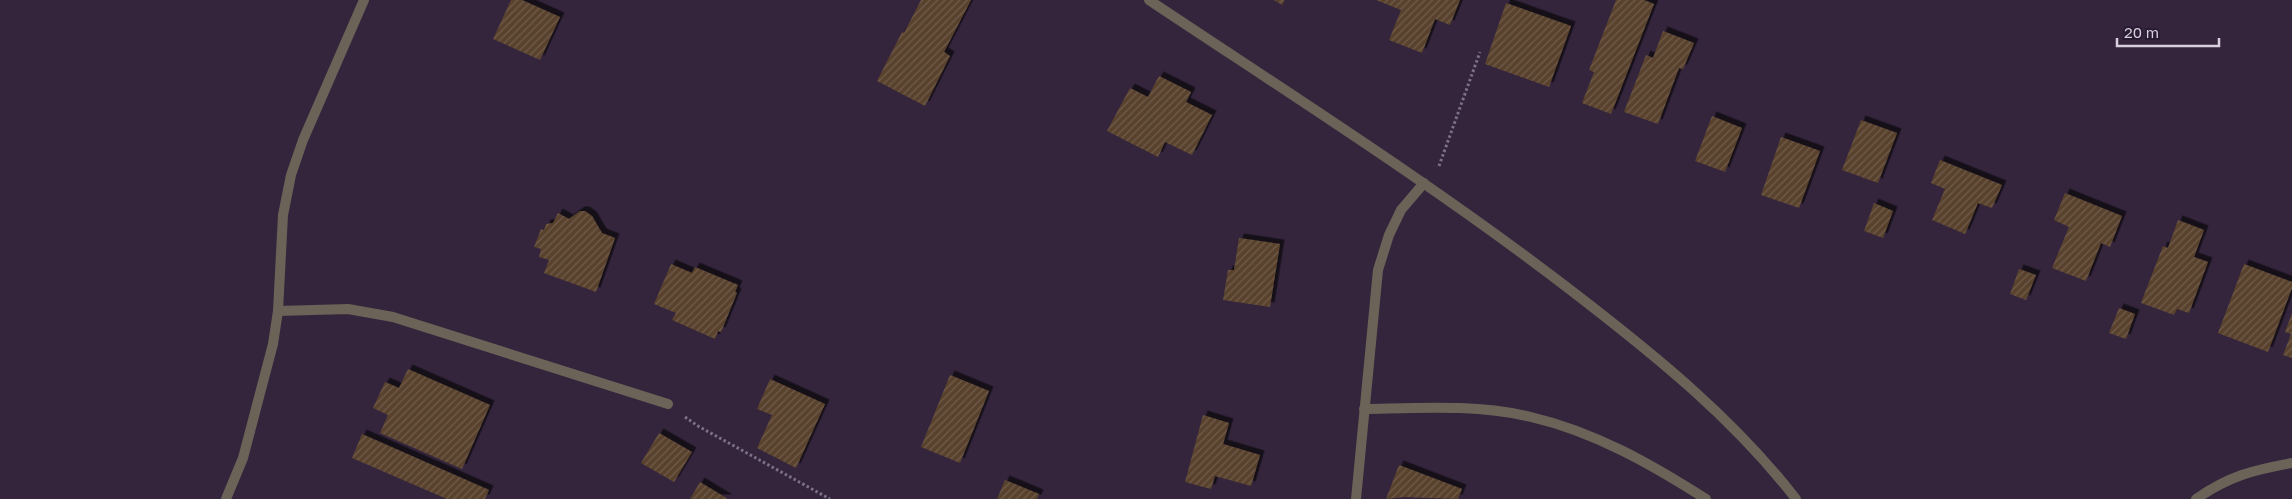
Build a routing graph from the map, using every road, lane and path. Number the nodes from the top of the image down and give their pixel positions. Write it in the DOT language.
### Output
graph roads {
  1 [pos="364,0"];
  2 [pos="1149,0"];
  3 [pos="1480,52"];
  4 [pos="1424,183"];
  5 [pos="278,311"];
  6 [pos="668,404"];
  7 [pos="1364,409"];
  8 [pos="2292,463"];
  9 [pos="226,499"];
  10 [pos="830,499"];
  11 [pos="1356,499"];
  12 [pos="1706,499"];
  13 [pos="1796,499"];
  14 [pos="2196,499"];
  1 -- 5 [label="street"];
  2 -- 4 [label="street"];
  3 -- 4 [label="path"];
  4 -- 7 [label="street"];
  4 -- 13 [label="street"];
  5 -- 6 [label="street"];
  5 -- 9 [label="street"];
  6 -- 10 [label="path"];
  7 -- 11 [label="street"];
  7 -- 12 [label="street"];
  8 -- 14 [label="street"];
}
